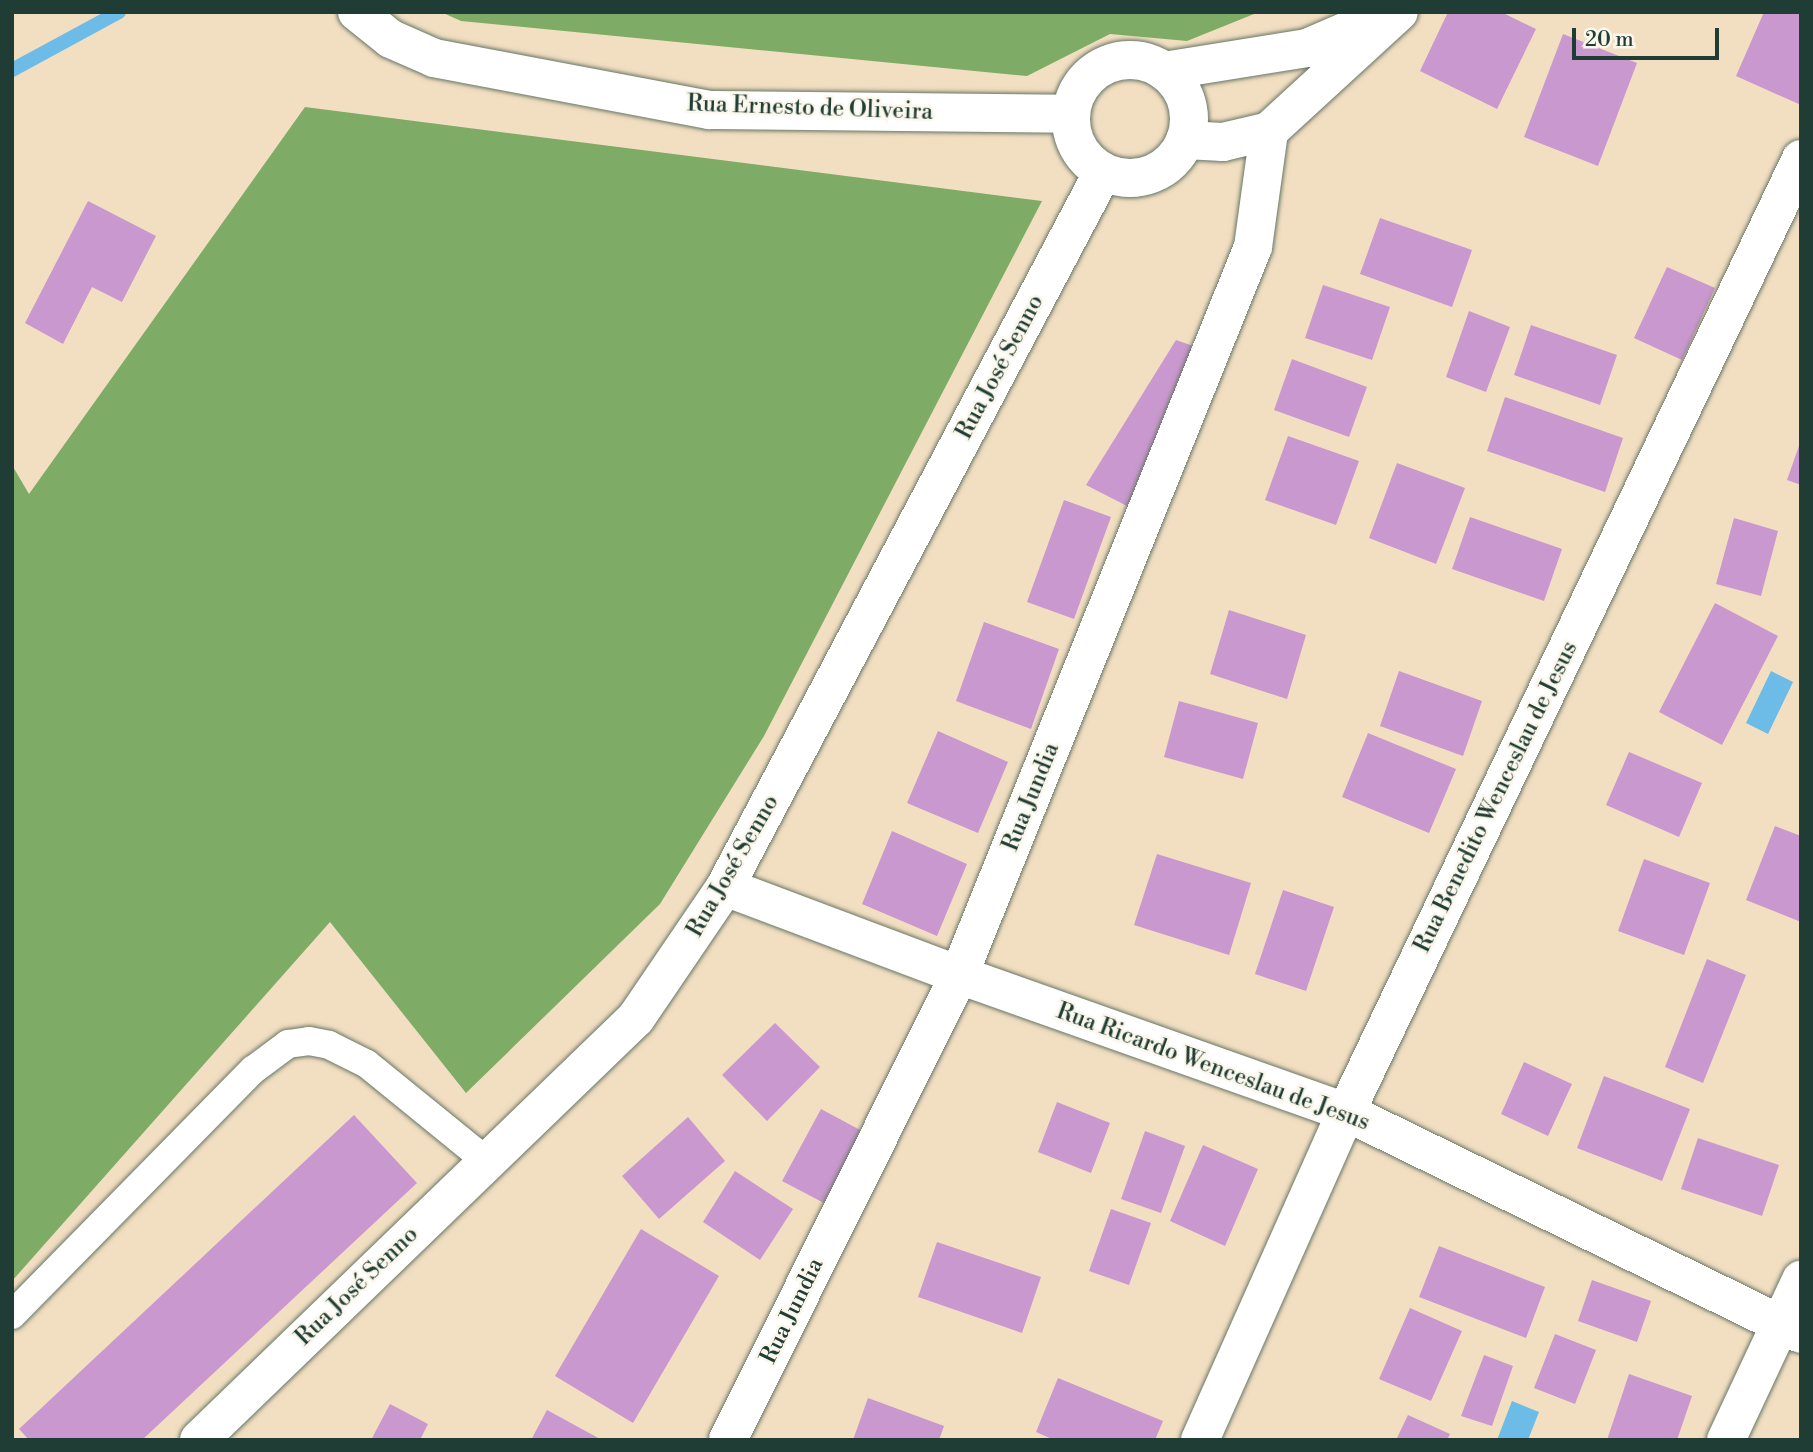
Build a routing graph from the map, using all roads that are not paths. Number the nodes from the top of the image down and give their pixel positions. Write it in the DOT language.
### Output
graph roads {
  1 [pos="357,12"];
  2 [pos="1391,12"];
  3 [pos="1399,12"];
  4 [pos="1164,71"];
  5 [pos="1071,114"];
  6 [pos="1269,131"];
  7 [pos="1185,140"];
  8 [pos="1801,159"];
  9 [pos="1103,172"];
  10 [pos="725,887"];
  11 [pos="958,975"];
  12 [pos="1346,1112"];
  13 [pos="485,1160"];
  14 [pos="1801,1280"];
  15 [pos="12,1315"];
  16 [pos="1791,1329"];
  17 [pos="199,1440"];
  18 [pos="728,1440"];
  19 [pos="1200,1440"];
  20 [pos="1726,1440"];
  1 -- 5 [label="street, Rua Ernesto de Oliveira"];
  2 -- 4 [label="street"];
  3 -- 6 [label="street"];
  4 -- 5 [label="street"];
  4 -- 7 [label="street"];
  5 -- 9 [label="street"];
  6 -- 7 [label="street"];
  6 -- 11 [label="street, Rua Jundia"];
  7 -- 9 [label="street"];
  8 -- 12 [label="street, Rua Benedito Wenceslau de Jesus"];
  9 -- 10 [label="street, Rua José Senno"];
  10 -- 11 [label="street, Rua Ricardo Wenceslau de Jesus"];
  10 -- 13 [label="street, Rua José Senno"];
  11 -- 12 [label="street, Rua Ricardo Wenceslau de Jesus"];
  11 -- 18 [label="street, Rua Jundia"];
  12 -- 16 [label="street, Rua Ricardo Wenceslau de Jesus"];
  12 -- 19 [label="street, Rua Benedito Wenceslau de Jesus"];
  13 -- 15 [label="lane"];
  13 -- 17 [label="street, Rua José Senno"];
  14 -- 16 [label="street"];
  16 -- 20 [label="street"];
}
